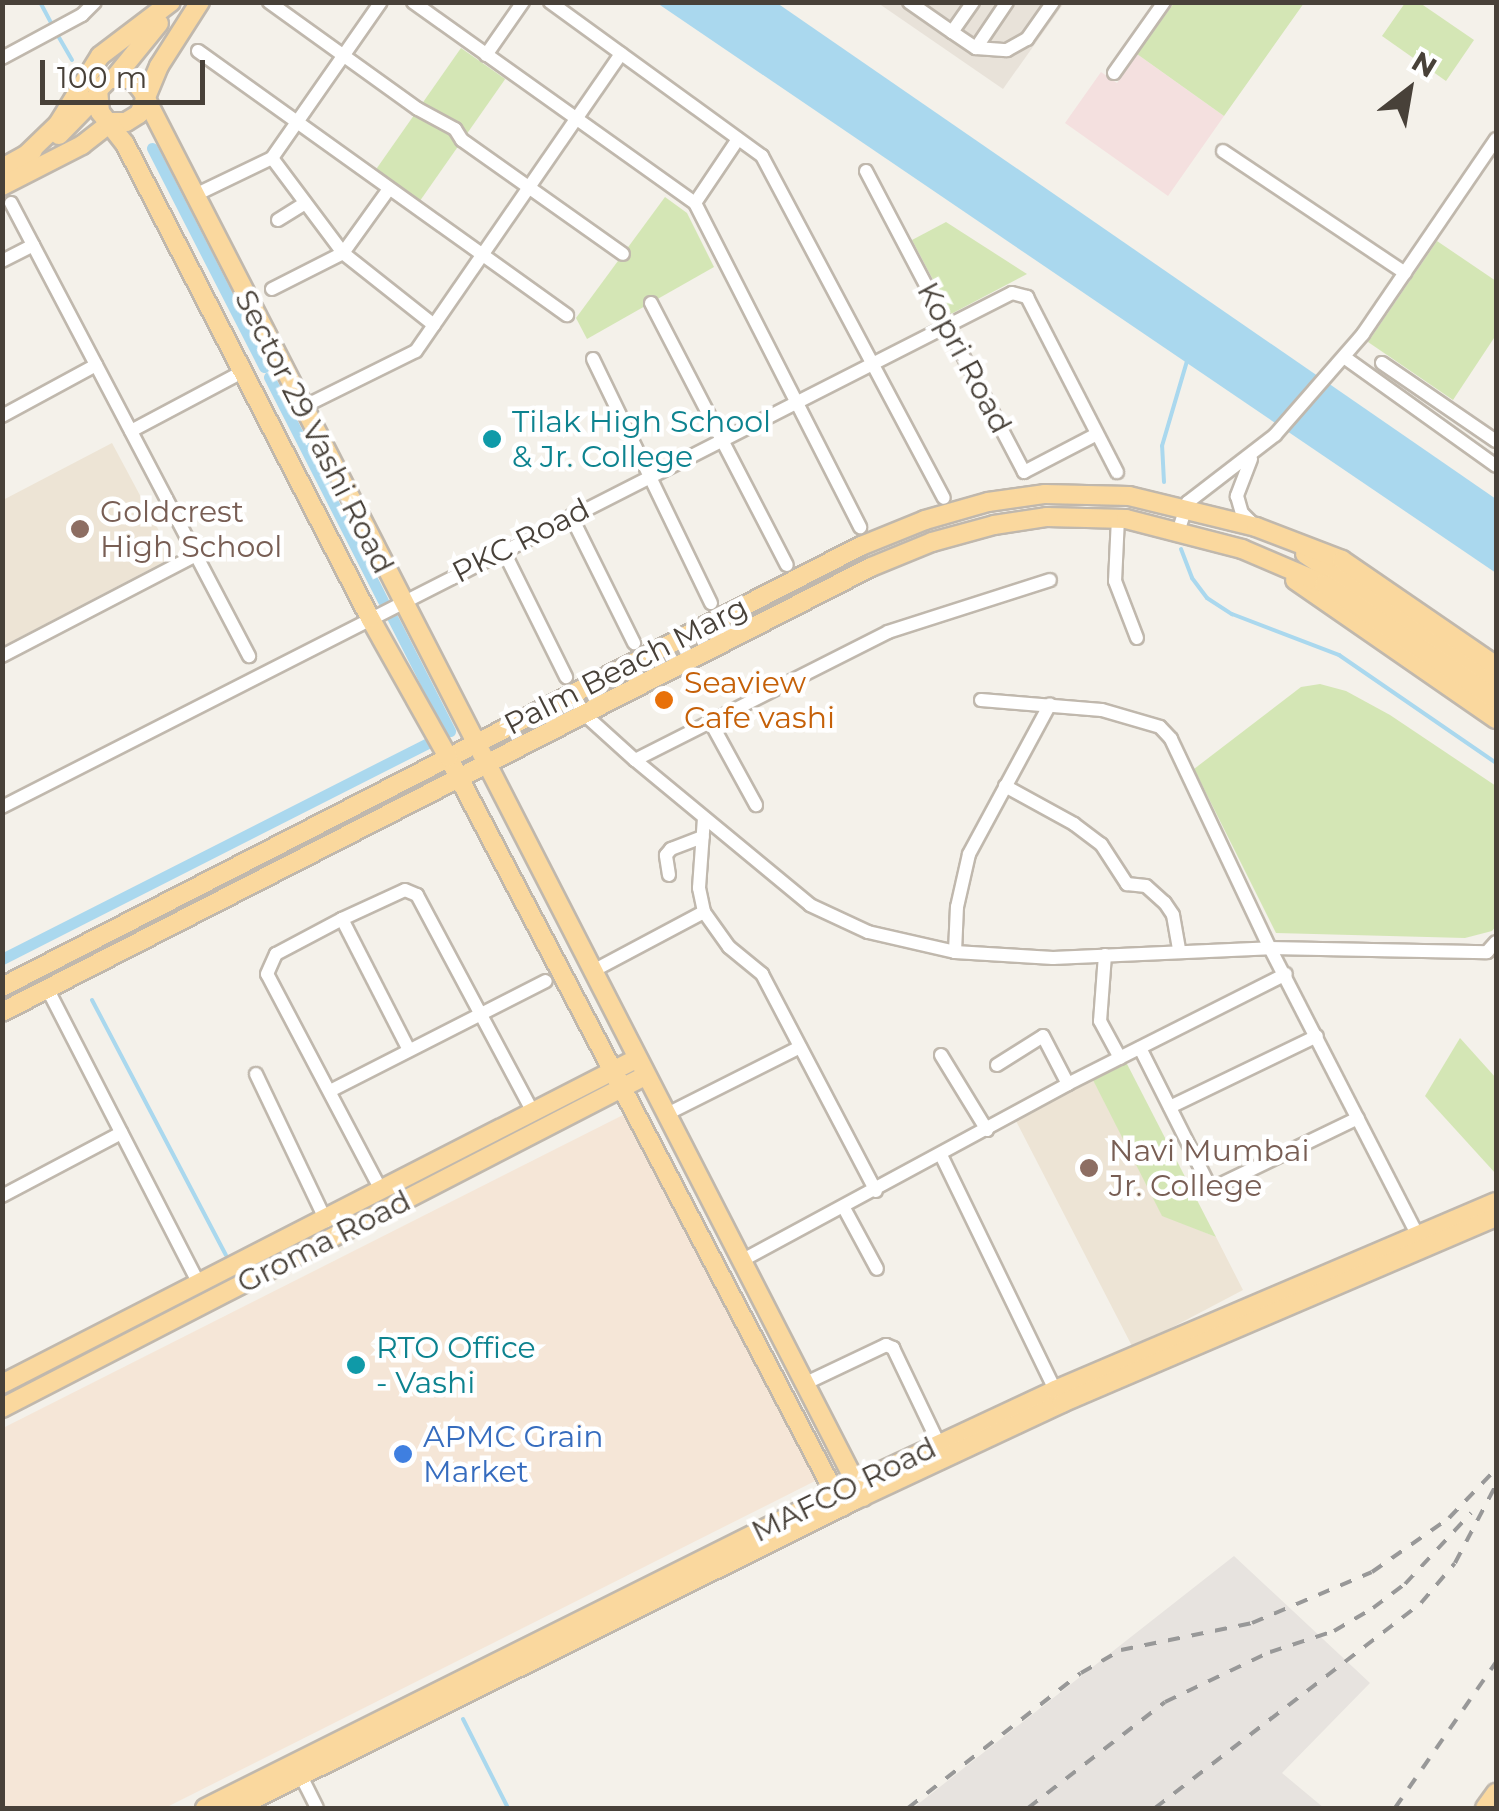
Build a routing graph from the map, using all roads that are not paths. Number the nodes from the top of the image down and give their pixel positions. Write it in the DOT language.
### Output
graph roads {
  1 [pos="95,2"];
  2 [pos="172,2"];
  3 [pos="200,2"];
  4 [pos="269,2"];
  5 [pos="381,2"];
  6 [pos="412,2"];
  7 [pos="523,2"];
  8 [pos="550,2"];
  9 [pos="910,2"];
  10 [pos="973,2"];
  11 [pos="1008,2"];
  12 [pos="1053,2"];
  13 [pos="1164,2"];
  14 [pos="79,9"];
  15 [pos="952,32"];
  16 [pos="976,48"];
  17 [pos="198,51"];
  18 [pos="621,54"];
  19 [pos="4,55"];
  20 [pos="486,55"];
  21 [pos="344,56"];
  22 [pos="1114,73"];
  23 [pos="116,76"];
  24 [pos="96,97"];
  25 [pos="144,99"];
  26 [pos="576,119"];
  27 [pos="111,122"];
  28 [pos="297,122"];
  29 [pos="738,138"];
  30 [pos="1496,140"];
  31 [pos="1223,151"];
  32 [pos="26,156"];
  33 [pos="272,158"];
  34 [pos="2,168"];
  35 [pos="866,171"];
  36 [pos="529,187"];
  37 [pos="390,189"];
  38 [pos="7,195"];
  39 [pos="192,196"];
  40 [pos="305,203"];
  41 [pos="696,203"];
  42 [pos="278,220"];
  43 [pos="33,245"];
  44 [pos="343,253"];
  45 [pos="623,254"];
  46 [pos="482,255"];
  47 [pos="2,261"];
  48 [pos="1406,273"];
  49 [pos="272,289"];
  50 [pos="651,302"];
  51 [pos="568,315"];
  52 [pos="434,325"];
  53 [pos="948,326"];
  54 [pos="593,359"];
  55 [pos="1341,360"];
  56 [pos="1382,363"];
  57 [pos="872,364"];
  58 [pos="96,365"];
  59 [pos="242,372"];
  60 [pos="796,402"];
  61 [pos="301,408"];
  62 [pos="2,416"];
  63 [pos="131,431"];
  64 [pos="1097,434"];
  65 [pos="722,440"];
  66 [pos="1496,442"];
  67 [pos="1254,452"];
  68 [pos="1496,466"];
  69 [pos="1116,472"];
  70 [pos="647,478"];
  71 [pos="944,498"];
  72 [pos="1184,507"];
  73 [pos="571,516"];
  74 [pos="1118,518"];
  75 [pos="860,527"];
  76 [pos="1256,528"];
  77 [pos="1179,530"];
  78 [pos="1284,540"];
  79 [pos="503,550"];
  80 [pos="196,555"];
  81 [pos="1271,562"];
  82 [pos="787,565"];
  83 [pos="1328,578"];
  84 [pos="1050,580"];
  85 [pos="401,602"];
  86 [pos="711,604"];
  87 [pos="370,618"];
  88 [pos="1138,638"];
  89 [pos="634,643"];
  90 [pos="2,656"];
  91 [pos="250,656"];
  92 [pos="1496,666"];
  93 [pos="1496,682"];
  94 [pos="569,685"];
  95 [pos="981,700"];
  96 [pos="1496,700"];
  97 [pos="1050,704"];
  98 [pos="583,713"];
  99 [pos="1496,719"];
  100 [pos="710,722"];
  101 [pos="473,744"];
  102 [pos="448,757"];
  103 [pos="635,760"];
  104 [pos="484,766"];
  105 [pos="460,778"];
  106 [pos="1005,786"];
  107 [pos="4,803"];
  108 [pos="756,806"];
  109 [pos="704,818"];
  110 [pos="703,837"];
  111 [pos="669,876"];
  112 [pos="704,912"];
  113 [pos="342,919"];
  114 [pos="1270,948"];
  115 [pos="1493,949"];
  116 [pos="1179,950"];
  117 [pos="954,952"];
  118 [pos="1105,955"];
  119 [pos="592,972"];
  120 [pos="1286,974"];
  121 [pos="546,981"];
  122 [pos="2,986"];
  123 [pos="47,988"];
  124 [pos="2,1012"];
  125 [pos="482,1013"];
  126 [pos="1317,1036"];
  127 [pos="800,1047"];
  128 [pos="1140,1048"];
  129 [pos="409,1050"];
  130 [pos="941,1056"];
  131 [pos="1120,1058"];
  132 [pos="997,1064"];
  133 [pos="641,1068"];
  134 [pos="256,1074"];
  135 [pos="618,1079"];
  136 [pos="1068,1084"];
  137 [pos="330,1091"];
  138 [pos="1170,1107"];
  139 [pos="533,1112"];
  140 [pos="665,1115"];
  141 [pos="1358,1118"];
  142 [pos="987,1130"];
  143 [pos="121,1133"];
  144 [pos="941,1155"];
  145 [pos="381,1190"];
  146 [pos="876,1191"];
  147 [pos="2,1196"];
  148 [pos="1496,1202"];
  149 [pos="844,1208"];
  150 [pos="1496,1216"];
  151 [pos="326,1221"];
  152 [pos="1420,1241"];
  153 [pos="741,1261"];
  154 [pos="876,1269"];
  155 [pos="198,1284"];
  156 [pos="2,1384"];
  157 [pos="804,1384"];
  158 [pos="1058,1396"];
  159 [pos="2,1408"];
  160 [pos="939,1444"];
  161 [pos="859,1490"];
  162 [pos="839,1500"];
  163 [pos="298,1770"];
  164 [pos="1496,1793"];
  165 [pos="205,1808"];
  166 [pos="236,1808"];
  167 [pos="317,1808"];
  168 [pos="1484,1808"];
  1 -- 14 [label="street"];
  2 -- 23 [label="main road"];
  2 -- 32 [label="main road"];
  3 -- 25 [label="main road"];
  4 -- 21 [label="street"];
  5 -- 21 [label="street"];
  6 -- 20 [label="street"];
  7 -- 20 [label="street"];
  8 -- 18 [label="street"];
  9 -- 15 [label="street"];
  10 -- 15 [label="street"];
  11 -- 16 [label="street"];
  12 -- 16 [label="street"];
  13 -- 22 [label="street"];
  14 -- 19 [label="street"];
  15 -- 16 [label="street"];
  17 -- 28 [label="street"];
  18 -- 26 [label="street"];
  18 -- 29 [label="street"];
  20 -- 26 [label="street"];
  21 -- 28 [label="street"];
  21 -- 36 [label="street"];
  23 -- 24 [label="main road"];
  23 -- 25 [label="main road"];
  24 -- 27 [label="main road"];
  24 -- 32 [label="main road"];
  25 -- 27 [label="main road"];
  25 -- 39 [label="main road, Sector 29 Vashi Road"];
  26 -- 36 [label="street"];
  26 -- 41 [label="street"];
  27 -- 38 [label="main road"];
  27 -- 59 [label="main road, Sector 29 Vashi Road"];
  28 -- 33 [label="street"];
  28 -- 37 [label="street"];
  29 -- 41 [label="street"];
  29 -- 57 [label="street"];
  30 -- 48 [label="street"];
  31 -- 48 [label="street"];
  32 -- 34 [label="main road"];
  33 -- 39 [label="street"];
  33 -- 40 [label="street"];
  35 -- 53 [label="street, Kopri Road"];
  36 -- 45 [label="street"];
  36 -- 46 [label="street"];
  37 -- 44 [label="street"];
  37 -- 46 [label="street"];
  38 -- 43 [label="street"];
  39 -- 61 [label="main road, Sector 29 Vashi Road"];
  40 -- 42 [label="street"];
  40 -- 44 [label="street"];
  41 -- 60 [label="street"];
  43 -- 47 [label="street"];
  43 -- 58 [label="street"];
  44 -- 49 [label="street"];
  44 -- 52 [label="street"];
  46 -- 51 [label="street"];
  46 -- 52 [label="street"];
  48 -- 55 [label="street"];
  50 -- 65 [label="street"];
  52 -- 61 [label="street"];
  53 -- 57 [label="street, PKC Road"];
  53 -- 64 [label="street, PKC Road"];
  53 -- 64 [label="street, Kopri Road"];
  54 -- 70 [label="street"];
  55 -- 67 [label="street"];
  55 -- 68 [label="street"];
  56 -- 66 [label="street"];
  57 -- 60 [label="street, PKC Road"];
  57 -- 71 [label="street"];
  58 -- 62 [label="street"];
  58 -- 63 [label="street"];
  59 -- 63 [label="street"];
  59 -- 87 [label="main road, Sector 29 Vashi Road"];
  60 -- 65 [label="street, PKC Road"];
  60 -- 75 [label="street"];
  61 -- 85 [label="main road, Sector 29 Vashi Road"];
  63 -- 80 [label="street"];
  64 -- 69 [label="street, PKC Road"];
  65 -- 70 [label="street, PKC Road"];
  65 -- 82 [label="street"];
  67 -- 72 [label="street"];
  67 -- 76 [label="street"];
  70 -- 73 [label="street, PKC Road"];
  70 -- 86 [label="street"];
  72 -- 76 [label="main road, Palm Beach Marg"];
  72 -- 77 [label="street"];
  72 -- 94 [label="main road, Palm Beach Marg"];
  73 -- 79 [label="street, PKC Road"];
  73 -- 89 [label="street"];
  74 -- 77 [label="main road, Palm Beach Marg"];
  74 -- 88 [label="street"];
  74 -- 98 [label="main road, Palm Beach Marg"];
  76 -- 78 [label="main road, Palm Beach Marg"];
  77 -- 81 [label="main road, Palm Beach Marg"];
  78 -- 83 [label="main road"];
  78 -- 92 [label="main road"];
  79 -- 85 [label="street, PKC Road"];
  79 -- 94 [label="street"];
  80 -- 90 [label="street"];
  80 -- 91 [label="street"];
  81 -- 83 [label="main road"];
  81 -- 99 [label="main road"];
  83 -- 93 [label="main road"];
  83 -- 96 [label="main road"];
  84 -- 100 [label="street"];
  85 -- 87 [label="street, PKC Road"];
  85 -- 101 [label="main road, Sector 29 Vashi Road"];
  87 -- 102 [label="main road, Sector 29 Vashi Road"];
  87 -- 107 [label="street, PKC Road"];
  94 -- 98 [label="street"];
  94 -- 101 [label="main road, Palm Beach Marg"];
  95 -- 97 [label="street"];
  97 -- 106 [label="street"];
  97 -- 114 [label="street"];
  98 -- 103 [label="street"];
  98 -- 104 [label="main road, Palm Beach Marg"];
  100 -- 103 [label="street"];
  100 -- 108 [label="street"];
  101 -- 102 [label="main road, Palm Beach Marg"];
  101 -- 104 [label="main road, Sector 29 Vashi Road"];
  102 -- 105 [label="main road, Sector 29 Vashi Road"];
  102 -- 122 [label="main road, Palm Beach Marg"];
  103 -- 109 [label="street"];
  104 -- 105 [label="main road, Palm Beach Marg"];
  104 -- 119 [label="main road, Sector 29 Vashi Road"];
  105 -- 123 [label="main road, Palm Beach Marg"];
  105 -- 135 [label="main road, Sector 29 Vashi Road"];
  106 -- 116 [label="street"];
  106 -- 117 [label="street"];
  109 -- 110 [label="street"];
  109 -- 117 [label="street"];
  110 -- 111 [label="street"];
  110 -- 112 [label="street"];
  112 -- 119 [label="street"];
  112 -- 127 [label="street"];
  113 -- 125 [label="street"];
  113 -- 129 [label="street"];
  113 -- 137 [label="street"];
  114 -- 115 [label="street"];
  114 -- 116 [label="street"];
  114 -- 120 [label="street"];
  116 -- 118 [label="street"];
  117 -- 118 [label="street"];
  118 -- 131 [label="street"];
  119 -- 133 [label="main road, Sector 29 Vashi Road"];
  120 -- 126 [label="street"];
  120 -- 128 [label="street"];
  121 -- 125 [label="street"];
  123 -- 124 [label="main road, Palm Beach Marg"];
  123 -- 143 [label="street"];
  125 -- 129 [label="street"];
  125 -- 139 [label="street"];
  126 -- 138 [label="street"];
  126 -- 141 [label="street"];
  127 -- 140 [label="street"];
  127 -- 146 [label="street"];
  128 -- 131 [label="street"];
  128 -- 138 [label="street"];
  129 -- 137 [label="street"];
  130 -- 142 [label="street"];
  131 -- 136 [label="street"];
  132 -- 136 [label="street"];
  133 -- 135 [label="main road, Groma Road"];
  133 -- 140 [label="main road, Sector 29 Vashi Road"];
  134 -- 151 [label="street"];
  135 -- 139 [label="main road, Groma Road"];
  135 -- 159 [label="main road, Groma Road"];
  135 -- 162 [label="main road, Sector 29 Vashi Road"];
  136 -- 142 [label="street"];
  137 -- 145 [label="street"];
  138 -- 141 [label="street"];
  139 -- 145 [label="main road, Groma Road"];
  140 -- 153 [label="main road, Sector 29 Vashi Road"];
  141 -- 152 [label="street"];
  142 -- 144 [label="street"];
  143 -- 147 [label="street"];
  143 -- 155 [label="street"];
  144 -- 146 [label="street"];
  144 -- 158 [label="street"];
  145 -- 151 [label="main road, Groma Road"];
  146 -- 149 [label="street"];
  148 -- 152 [label="main road, MAFCO Road"];
  149 -- 153 [label="street"];
  149 -- 154 [label="street"];
  150 -- 152 [label="main road, MAFCO Road"];
  151 -- 155 [label="main road, Groma Road"];
  152 -- 158 [label="main road, MAFCO Road"];
  153 -- 157 [label="main road, Sector 29 Vashi Road"];
  155 -- 156 [label="main road, Groma Road"];
  157 -- 160 [label="street"];
  157 -- 161 [label="main road, Sector 29 Vashi Road"];
  158 -- 160 [label="main road, MAFCO Road"];
  158 -- 161 [label="main road, MAFCO Road"];
  160 -- 161 [label="main road, MAFCO Road"];
  161 -- 162 [label="main road, MAFCO Road"];
  162 -- 163 [label="main road, MAFCO Road"];
  163 -- 165 [label="main road, MAFCO Road"];
  163 -- 166 [label="main road, MAFCO Road"];
  163 -- 167 [label="street"];
  164 -- 168 [label="main road"];
}
